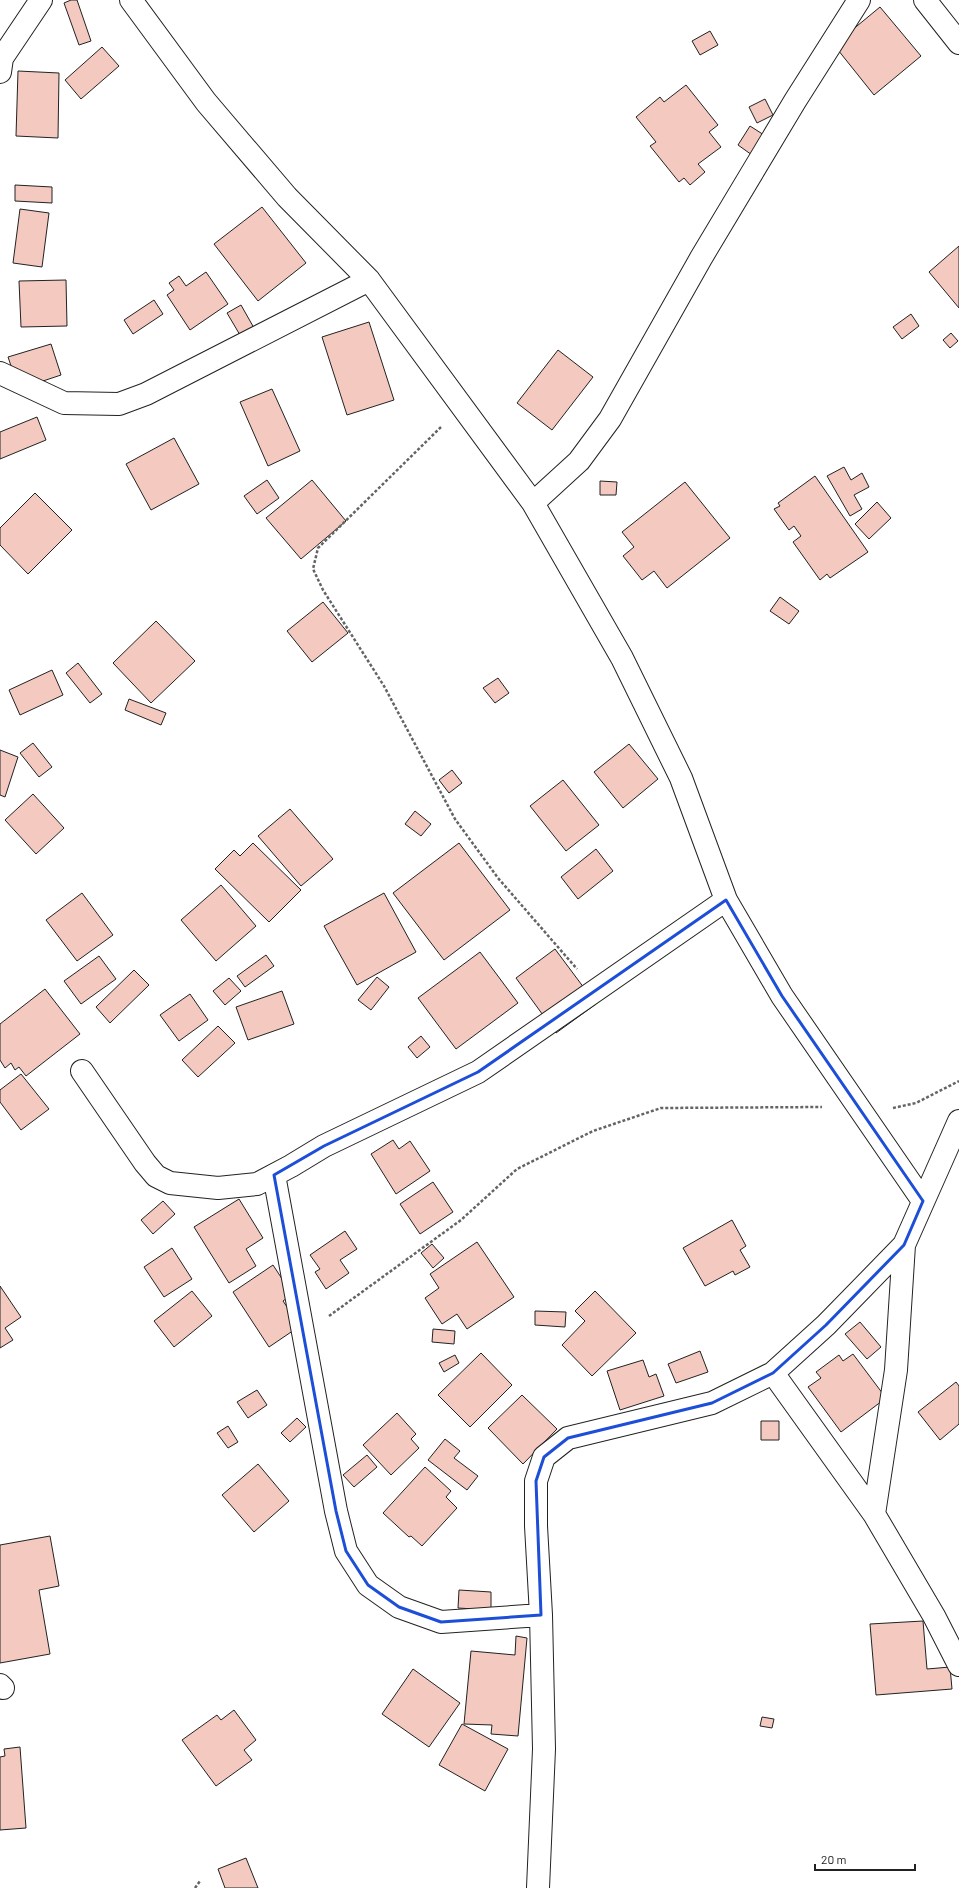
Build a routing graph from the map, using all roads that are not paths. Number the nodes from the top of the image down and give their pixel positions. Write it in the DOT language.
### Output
graph roads {
  1 [pos="41,0"];
  2 [pos="131,0"];
  3 [pos="859,0"];
  4 [pos="925,0"];
  5 [pos="959,44"];
  6 [pos="0,72"];
  7 [pos="369,280"];
  8 [pos="0,373"];
  9 [pos="533,503"];
  10 [pos="726,900"];
  11 [pos="82,1072"];
  12 [pos="959,1121"];
  13 [pos="274,1175"];
  14 [pos="923,1201"];
  15 [pos="904,1245"];
  16 [pos="773,1373"];
  17 [pos="874,1514"];
  18 [pos="541,1615"];
  19 [pos="959,1665"];
  20 [pos="538,1888"];
  1 -- 6 [label="street"];
  2 -- 7 [label="street"];
  3 -- 9 [label="street"];
  4 -- 5 [label="street"];
  7 -- 8 [label="street"];
  7 -- 9 [label="street"];
  9 -- 10 [label="street"];
  10 -- 13 [label="street"];
  10 -- 14 [label="street"];
  11 -- 13 [label="street"];
  12 -- 14 [label="street"];
  13 -- 18 [label="street"];
  14 -- 15 [label="street"];
  15 -- 16 [label="street"];
  15 -- 17 [label="street"];
  16 -- 17 [label="street"];
  16 -- 18 [label="street"];
  17 -- 19 [label="street"];
  18 -- 20 [label="street"];
}
